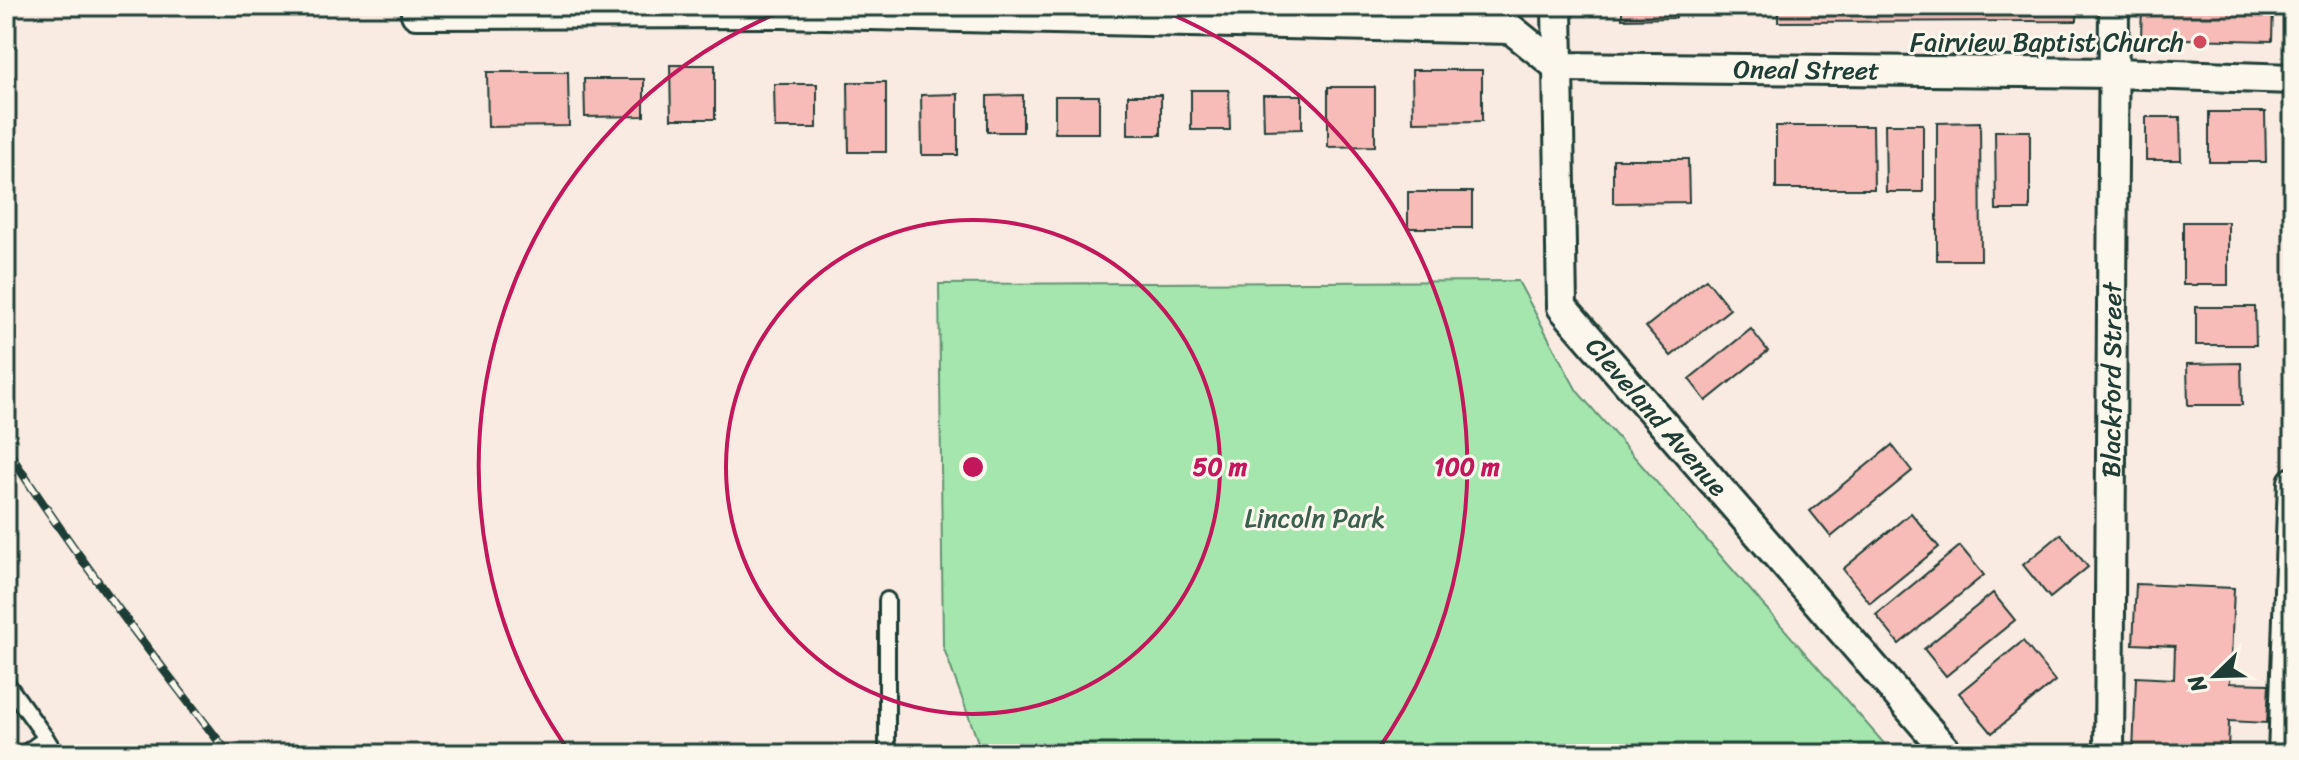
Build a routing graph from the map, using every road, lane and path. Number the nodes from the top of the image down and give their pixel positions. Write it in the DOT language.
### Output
graph roads {
  1 [pos="1557,6"];
  2 [pos="2114,6"];
  3 [pos="781,9"];
  4 [pos="416,14"];
  5 [pos="1558,67"];
  6 [pos="2115,73"];
  7 [pos="2293,79"];
  8 [pos="2293,482"];
  9 [pos="887,600"];
  10 [pos="6,682"];
  11 [pos="46,738"];
  12 [pos="24,754"];
  13 [pos="56,754"];
  14 [pos="887,754"];
  15 [pos="1949,754"];
  16 [pos="2109,754"];
  17 [pos="2283,754"];
  1 -- 5 [label="street, Cleveland Avenue"];
  2 -- 6 [label="street, Blackford Street"];
  3 -- 4 [label="street"];
  3 -- 5 [label="street"];
  5 -- 6 [label="street, Oneal Street"];
  5 -- 15 [label="street, Cleveland Avenue"];
  6 -- 7 [label="street, Oneal Street"];
  6 -- 16 [label="street, Blackford Street"];
  8 -- 17 [label="street"];
  9 -- 14 [label="lane"];
  10 -- 11 [label="lane"];
  11 -- 12 [label="lane"];
  11 -- 13 [label="lane"];
}
